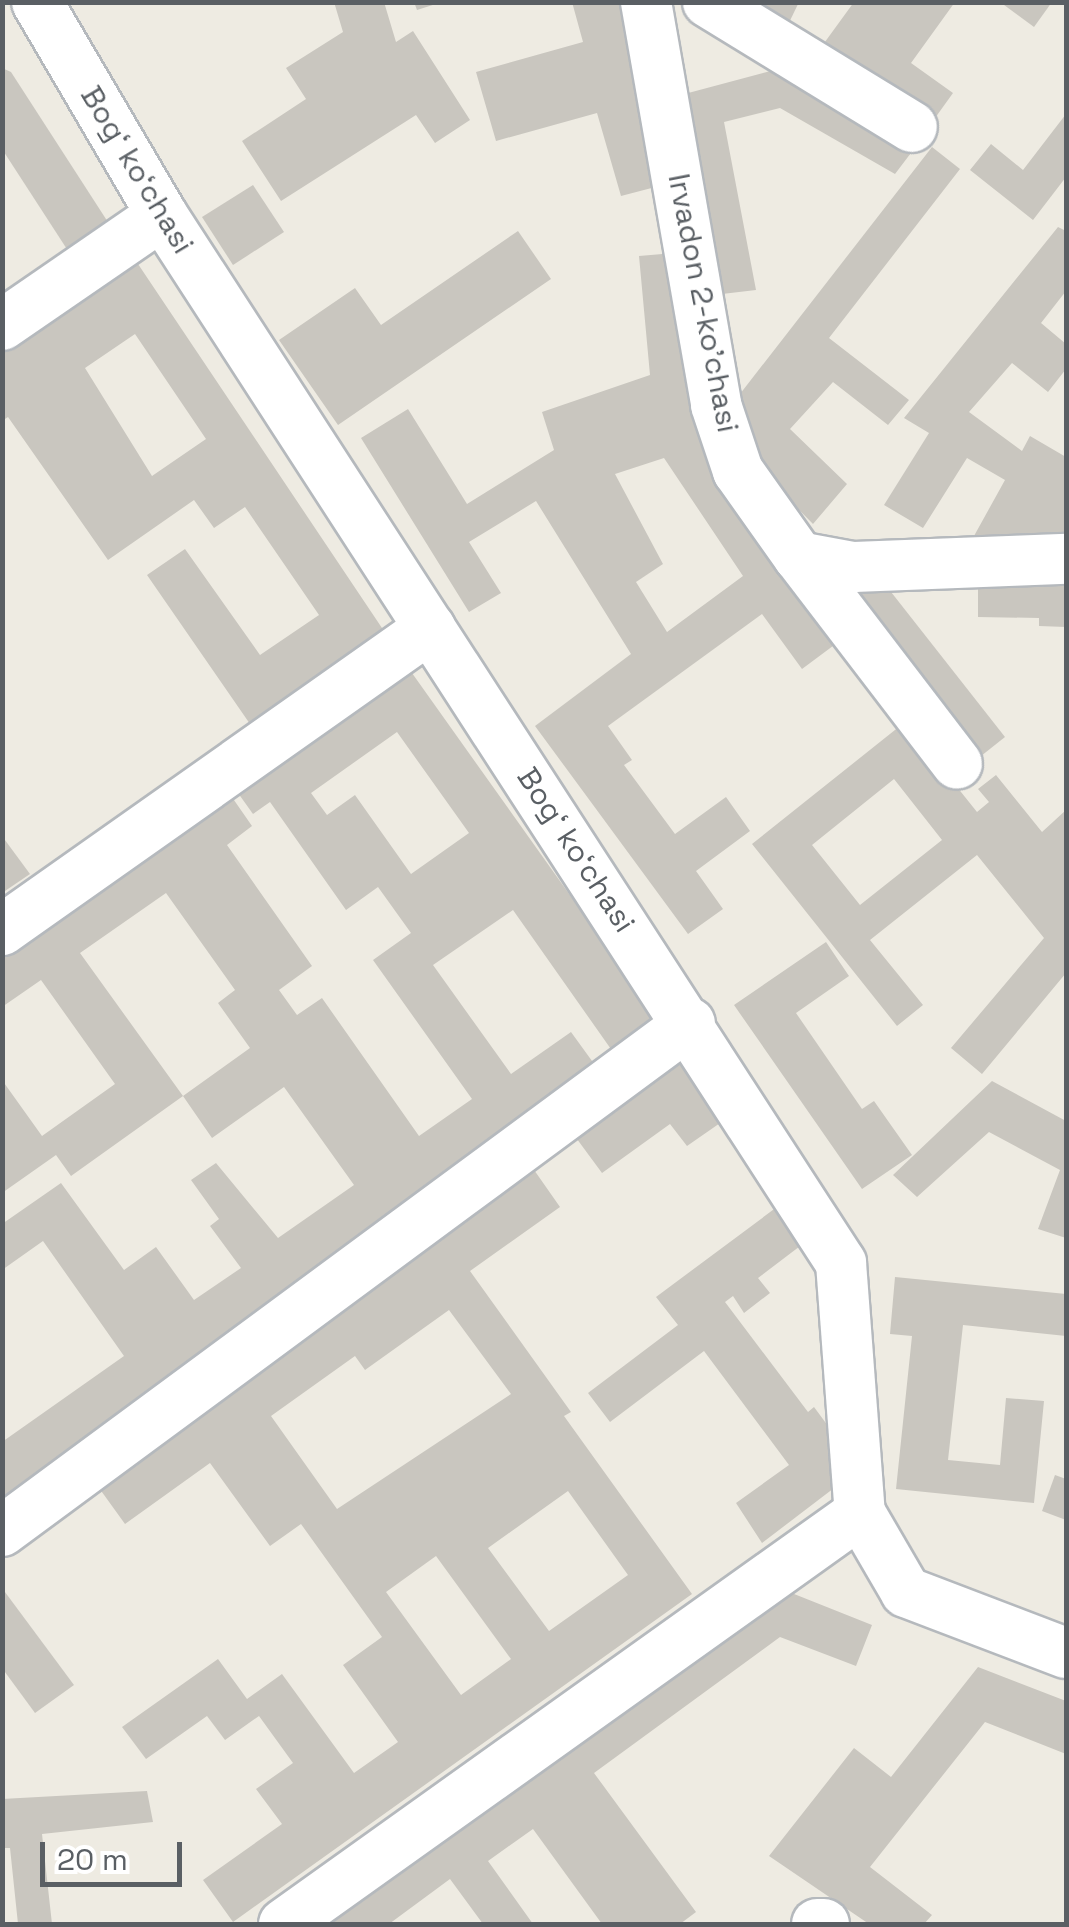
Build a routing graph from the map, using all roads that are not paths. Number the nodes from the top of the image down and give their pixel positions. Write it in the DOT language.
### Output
graph roads {
  1 [pos="37,2"];
  2 [pos="646,2"];
  3 [pos="708,2"];
  4 [pos="912,126"];
  5 [pos="162,215"];
  6 [pos="2,325"];
  7 [pos="798,557"];
  8 [pos="1066,559"];
  9 [pos="430,628"];
  10 [pos="957,764"];
  11 [pos="2,930"];
  12 [pos="690,1022"];
  13 [pos="860,1513"];
  14 [pos="2,1531"];
  15 [pos="1066,1653"];
  16 [pos="284,1924"];
  1 -- 5 [label="street, Bogʻ koʻchasi"];
  2 -- 7 [label="street, Irvadon 2-koʼchasi"];
  3 -- 4 [label="street"];
  5 -- 6 [label="street"];
  5 -- 9 [label="street, Bogʻ koʻchasi"];
  7 -- 8 [label="street"];
  7 -- 10 [label="street, Irvadon 2-koʼchasi"];
  9 -- 11 [label="street"];
  9 -- 12 [label="street, Bogʻ koʻchasi"];
  12 -- 13 [label="street, Bogʻ koʻchasi"];
  12 -- 14 [label="street"];
  13 -- 15 [label="street, Bogʻ koʻchasi"];
  13 -- 16 [label="street"];
}
